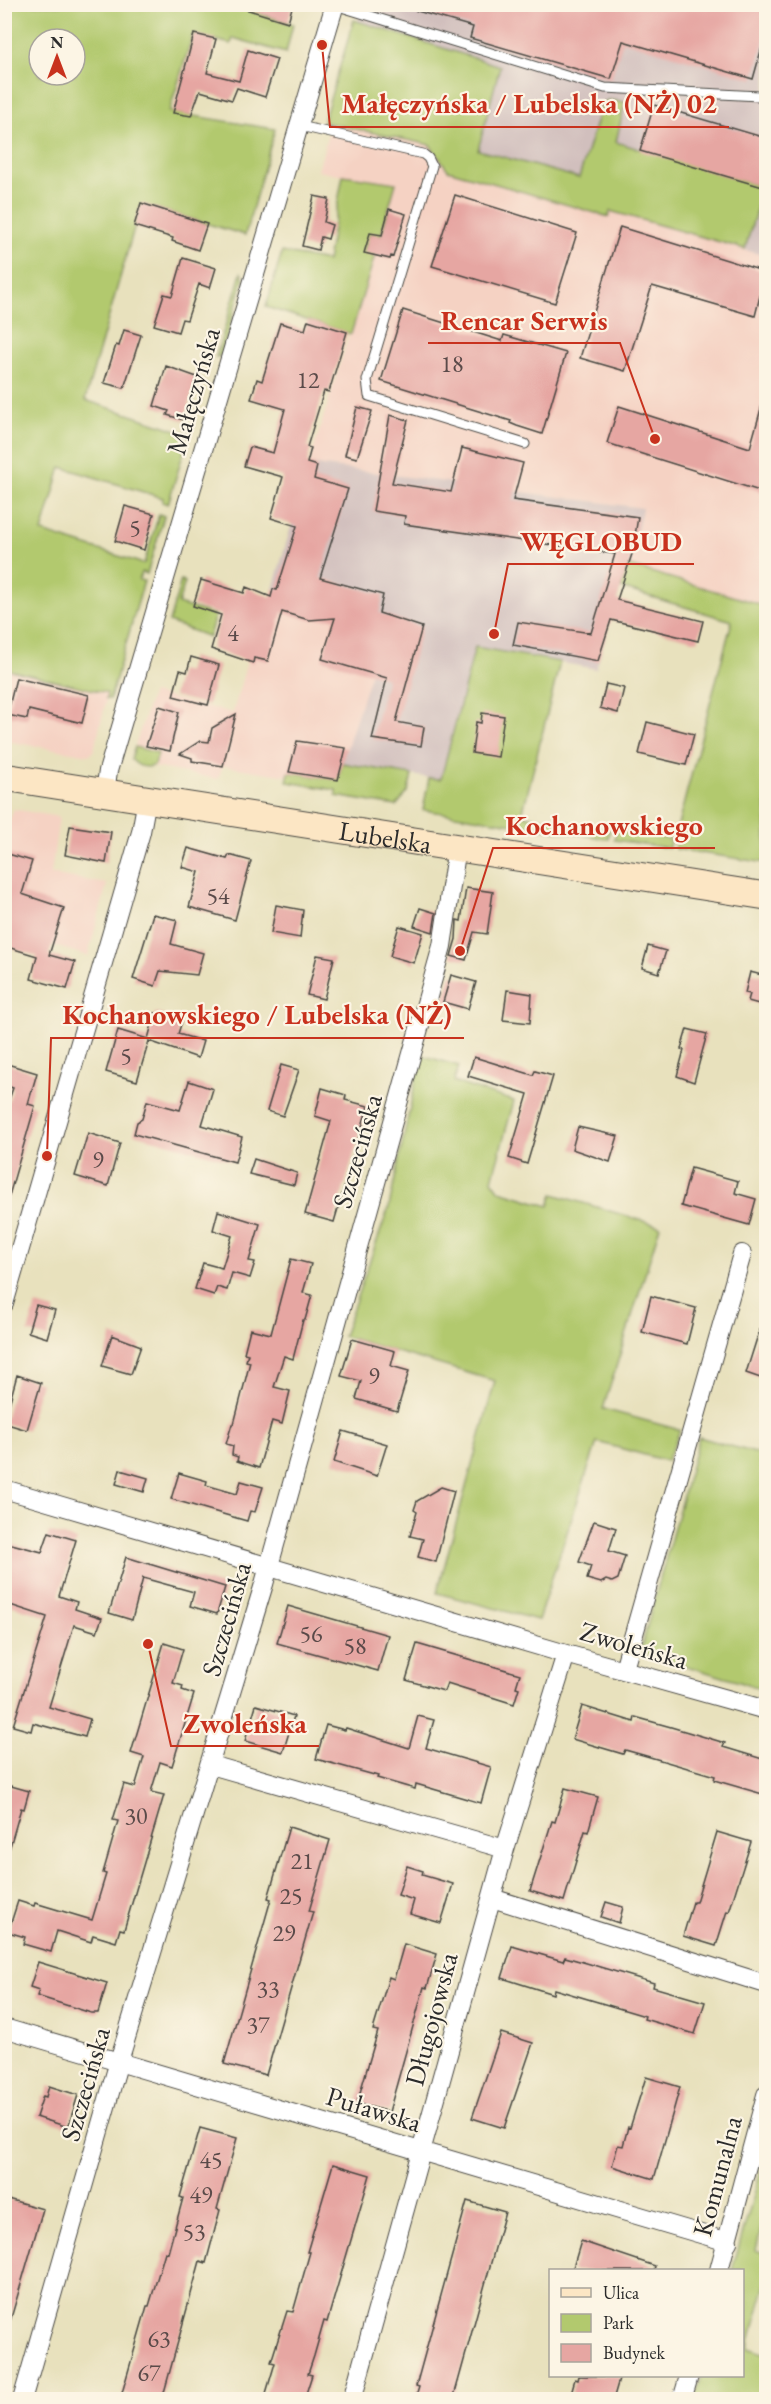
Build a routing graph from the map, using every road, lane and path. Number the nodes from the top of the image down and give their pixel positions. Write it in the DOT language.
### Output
graph roads {
  1 [pos="335,5"];
  2 [pos="766,92"];
  3 [pos="300,126"];
  4 [pos="525,444"];
  5 [pos="4,777"];
  6 [pos="105,792"];
  7 [pos="147,799"];
  8 [pos="457,847"];
  9 [pos="766,896"];
  10 [pos="742,1254"];
  11 [pos="4,1304"];
  12 [pos="4,1489"];
  13 [pos="269,1566"];
  14 [pos="566,1654"];
  15 [pos="624,1669"];
  16 [pos="766,1710"];
  17 [pos="211,1765"];
  18 [pos="505,1850"];
  19 [pos="492,1898"];
  20 [pos="766,1984"];
  21 [pos="4,2028"];
  22 [pos="119,2061"];
  23 [pos="766,2095"];
  24 [pos="422,2151"];
  25 [pos="728,2242"];
  26 [pos="720,2269"];
  27 [pos="689,2377"];
  28 [pos="22,2400"];
  29 [pos="352,2400"];
  30 [pos="682,2400"];
  1 -- 2 [label="lane"];
  1 -- 3 [label="street, Małęczyńska"];
  3 -- 4 [label="lane"];
  3 -- 6 [label="street, Małęczyńska"];
  5 -- 6 [label="main road, Lubelska"];
  6 -- 7 [label="main road, Lubelska"];
  7 -- 8 [label="main road, Lubelska"];
  7 -- 11 [label="street"];
  8 -- 9 [label="main road, Lubelska"];
  8 -- 13 [label="street, Szczecińska"];
  10 -- 15 [label="street"];
  12 -- 13 [label="street, Zwoleńska"];
  13 -- 14 [label="street, Zwoleńska"];
  13 -- 17 [label="street, Szczecińska"];
  14 -- 15 [label="street, Zwoleńska"];
  14 -- 18 [label="street, Długojowska"];
  15 -- 16 [label="street, Zwoleńska"];
  17 -- 18 [label="street"];
  17 -- 22 [label="street, Szczecińska"];
  18 -- 19 [label="street, Długojowska"];
  19 -- 20 [label="street"];
  19 -- 24 [label="street, Długojowska"];
  21 -- 22 [label="street, Puławska"];
  22 -- 24 [label="street, Puławska"];
  22 -- 28 [label="street, Szczecińska"];
  23 -- 25 [label="street, Komunalna"];
  24 -- 25 [label="street, Puławska"];
  24 -- 29 [label="street, Długojowska"];
  25 -- 26 [label="street, Komunalna"];
  27 -- 30 [label="street"];
}
